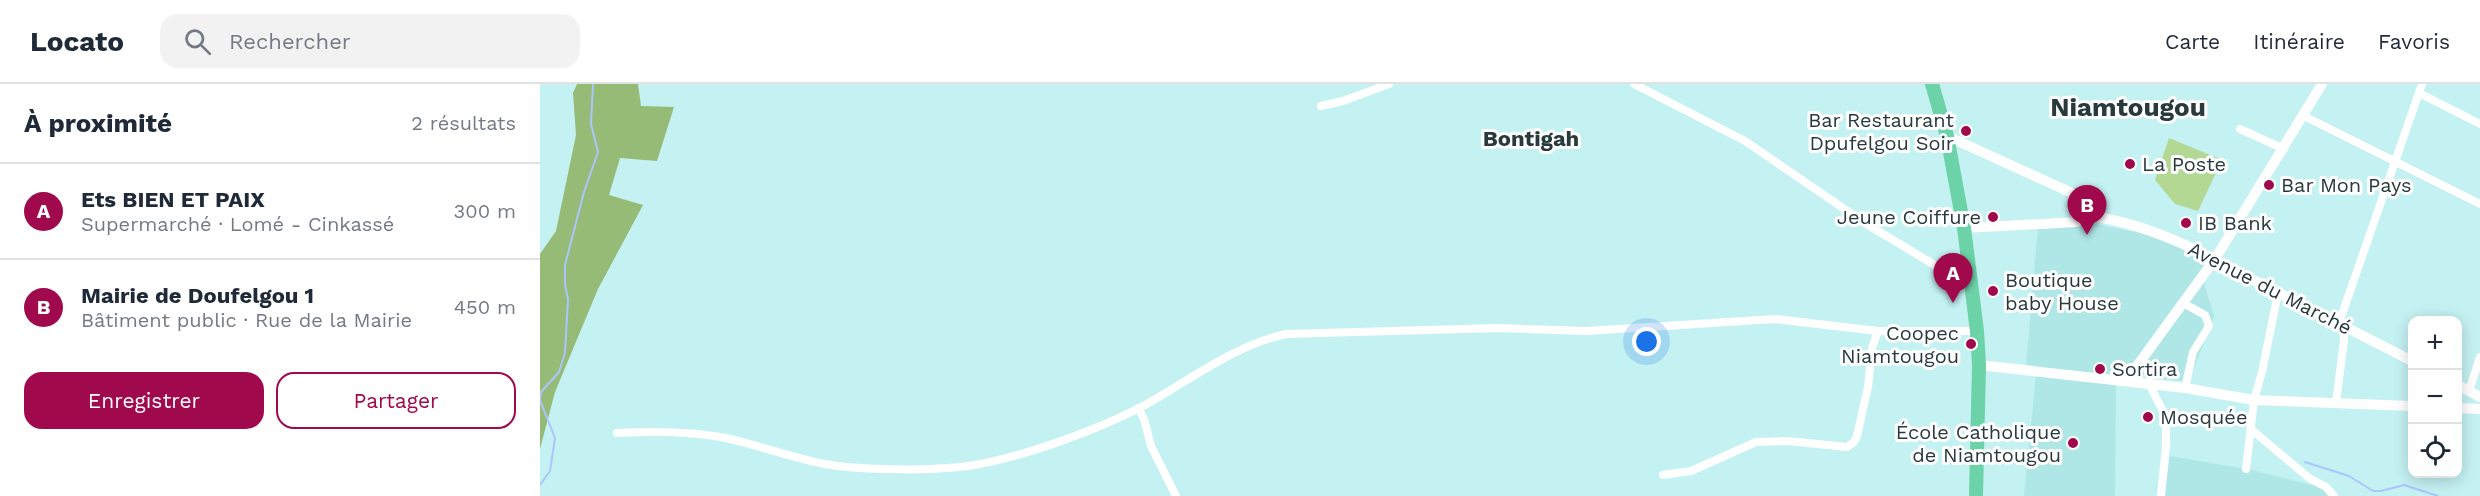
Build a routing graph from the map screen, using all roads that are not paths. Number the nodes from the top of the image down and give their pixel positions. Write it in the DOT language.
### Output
graph roads {
  1 [pos="1389,84"];
  2 [pos="1634,84"];
  3 [pos="1932,84"];
  4 [pos="2322,84"];
  5 [pos="2412,84"];
  6 [pos="2421,88"];
  7 [pos="1321,106"];
  8 [pos="2304,116"];
  9 [pos="2480,124"];
  10 [pos="2240,129"];
  11 [pos="1947,136"];
  12 [pos="2284,149"];
  13 [pos="2395,162"];
  14 [pos="2083,198"];
  15 [pos="2095,203"];
  16 [pos="2480,204"];
  17 [pos="2086,216"];
  18 [pos="2124,221"];
  19 [pos="1964,228"];
  20 [pos="2216,259"];
  21 [pos="1970,277"];
  22 [pos="2278,293"];
  23 [pos="2183,303"];
  24 [pos="2341,325"];
  25 [pos="1977,331"];
  26 [pos="1878,332"];
  27 [pos="2480,357"];
  28 [pos="2408,359"];
  29 [pos="1979,365"];
  30 [pos="2126,381"];
  31 [pos="2149,384"];
  32 [pos="2185,388"];
  33 [pos="2462,388"];
  34 [pos="2469,391"];
  35 [pos="2480,397"];
  36 [pos="2253,400"];
  37 [pos="2336,403"];
  38 [pos="2408,406"];
  39 [pos="1138,408"];
  40 [pos="2462,408"];
  41 [pos="2480,409"];
  42 [pos="2252,430"];
  43 [pos="617,433"];
  44 [pos="2246,469"];
  45 [pos="1663,475"];
  46 [pos="1176,496"];
  47 [pos="1976,496"];
  48 [pos="2161,496"];
  49 [pos="2334,496"];
  1 -- 7 [label="street"];
  2 -- 21 [label="street"];
  3 -- 11 [label="highway"];
  4 -- 8 [label="main road"];
  5 -- 6 [label="street"];
  6 -- 9 [label="street"];
  6 -- 13 [label="street"];
  8 -- 12 [label="main road"];
  8 -- 13 [label="street"];
  10 -- 12 [label="street"];
  11 -- 14 [label="main road"];
  11 -- 19 [label="highway"];
  12 -- 20 [label="main road"];
  13 -- 16 [label="street"];
  13 -- 24 [label="street"];
  14 -- 15 [label="main road"];
  14 -- 17 [label="main road"];
  15 -- 17 [label="main road"];
  15 -- 18 [label="main road, Avenue du Marché"];
  17 -- 18 [label="main road, Avenue du Marché"];
  17 -- 19 [label="main road"];
  18 -- 20 [label="main road, Avenue du Marché"];
  19 -- 21 [label="highway"];
  20 -- 22 [label="main road, Avenue du Marché"];
  20 -- 23 [label="main road"];
  21 -- 25 [label="highway"];
  22 -- 24 [label="main road, Avenue du Marché"];
  22 -- 36 [label="street"];
  23 -- 30 [label="main road"];
  23 -- 32 [label="street"];
  24 -- 28 [label="main road, Avenue du Marché"];
  24 -- 37 [label="street"];
  25 -- 26 [label="street"];
  25 -- 29 [label="highway"];
  26 -- 39 [label="street"];
  26 -- 45 [label="street"];
  27 -- 34 [label="street"];
  29 -- 30 [label="main road"];
  29 -- 47 [label="highway"];
  30 -- 31 [label="main road"];
  31 -- 32 [label="main road"];
  31 -- 48 [label="street"];
  32 -- 36 [label="main road"];
  33 -- 34 [label="main road"];
  34 -- 35 [label="main road"];
  36 -- 37 [label="main road"];
  36 -- 42 [label="street"];
  37 -- 38 [label="main road"];
  39 -- 43 [label="street"];
  39 -- 46 [label="street"];
  40 -- 41 [label="main road"];
  42 -- 44 [label="street"];
  42 -- 49 [label="street"];
}
